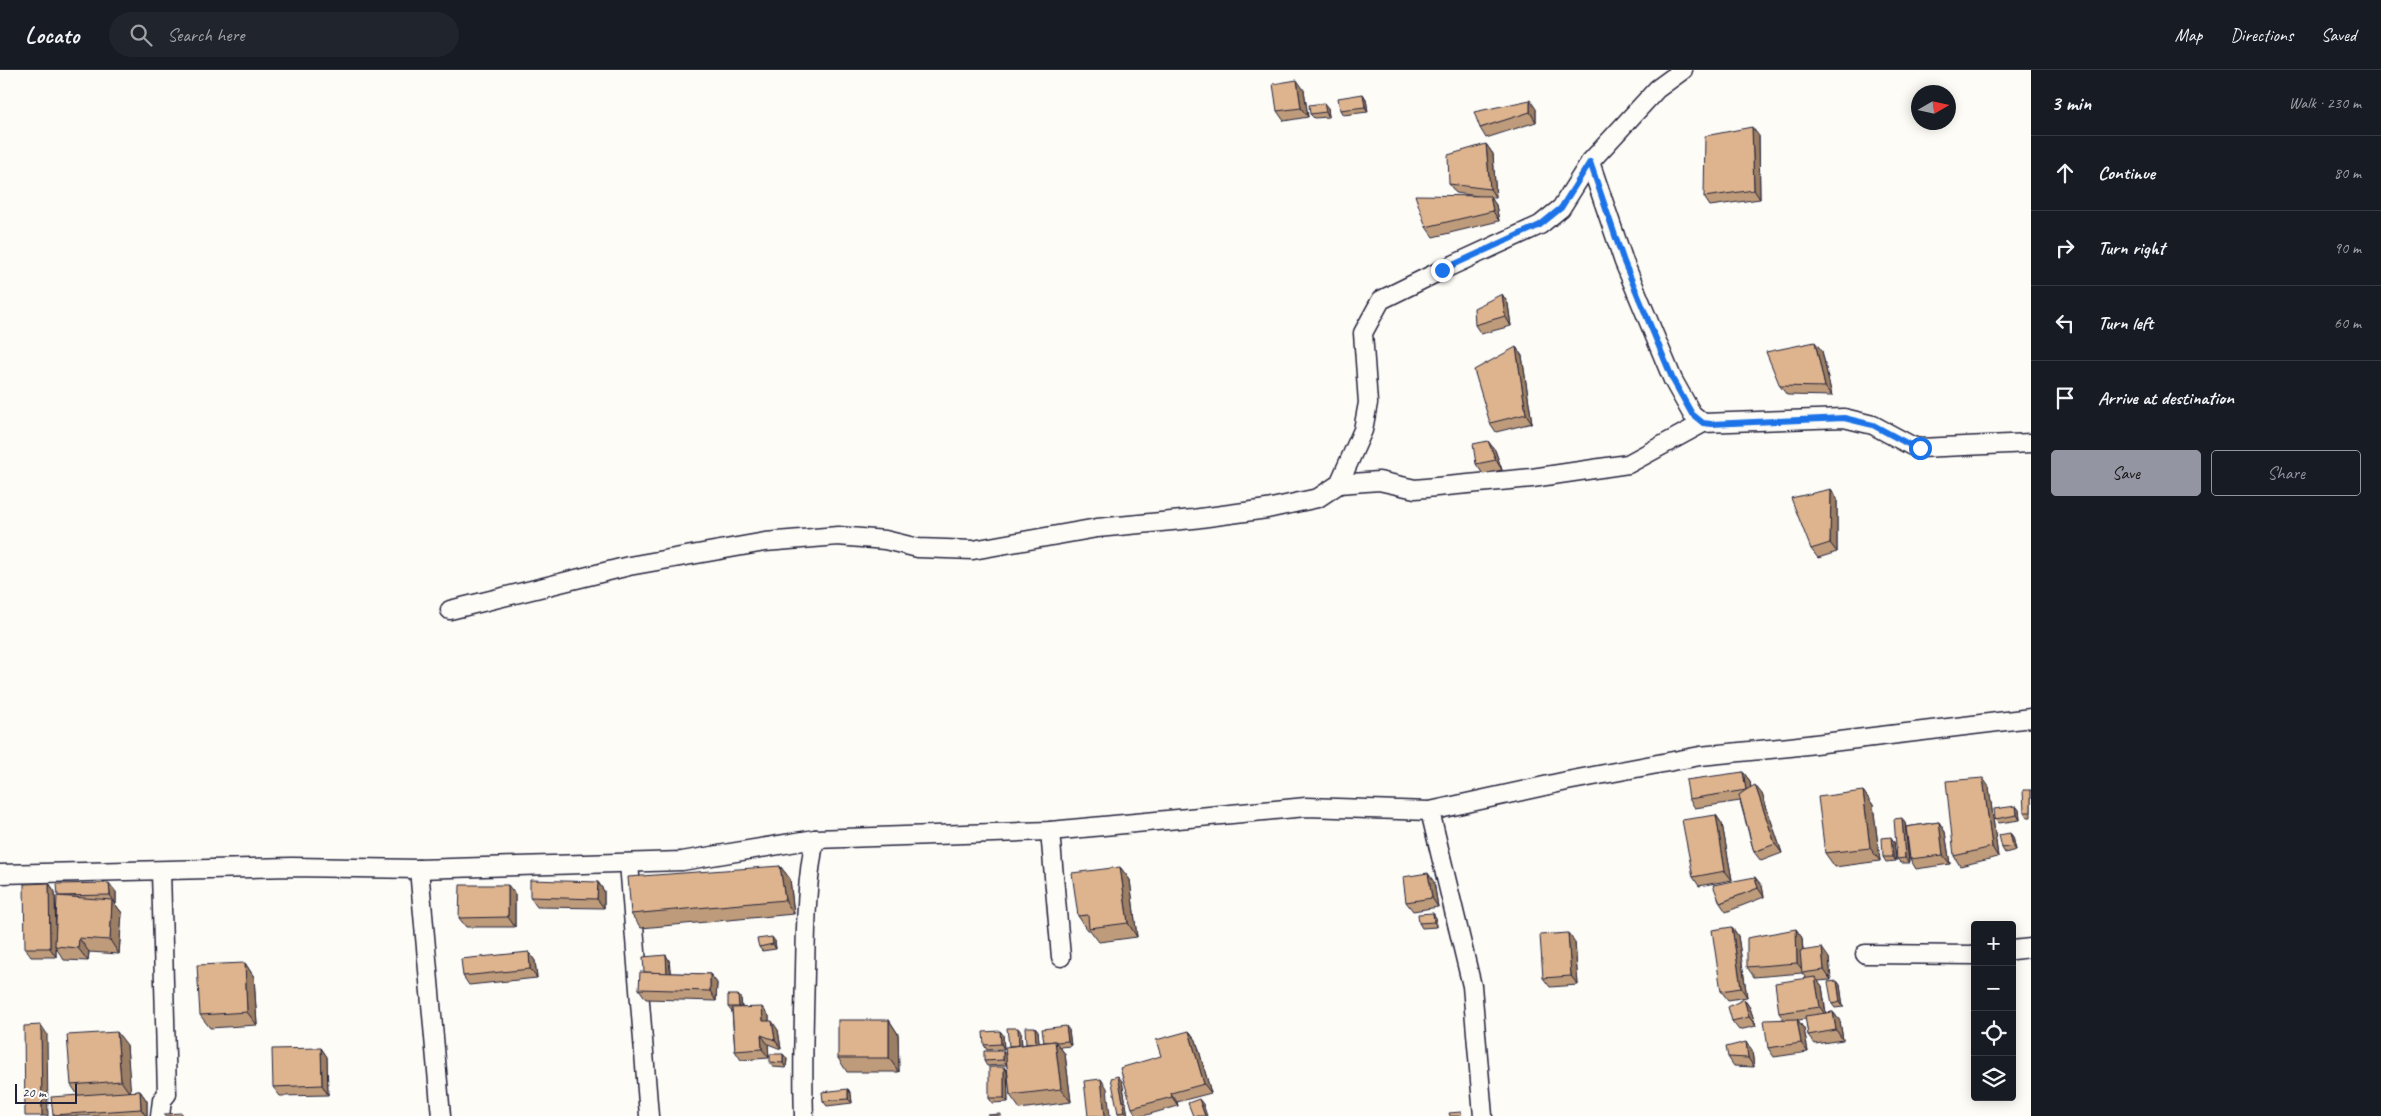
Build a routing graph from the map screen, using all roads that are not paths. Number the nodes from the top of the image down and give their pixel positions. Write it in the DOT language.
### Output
graph roads {
  1 [pos="1683,70"];
  2 [pos="1590,162"];
  3 [pos="1703,423"];
  4 [pos="2031,443"];
  5 [pos="1339,484"];
  6 [pos="450,610"];
  7 [pos="2031,718"];
  8 [pos="1430,811"];
  9 [pos="1050,831"];
  10 [pos="815,839"];
  11 [pos="629,863"];
  12 [pos="419,869"];
  13 [pos="161,871"];
  14 [pos="0,874"];
  15 [pos="2031,948"];
  16 [pos="2016,950"];
  17 [pos="1865,954"];
  18 [pos="1971,955"];
  19 [pos="1061,957"];
  20 [pos="160,1116"];
  21 [pos="441,1116"];
  22 [pos="649,1116"];
  23 [pos="804,1116"];
  24 [pos="1483,1116"];
  1 -- 2 [label="street"];
  2 -- 3 [label="street"];
  2 -- 5 [label="street"];
  3 -- 4 [label="street"];
  3 -- 5 [label="street"];
  5 -- 6 [label="street"];
  7 -- 8 [label="street"];
  8 -- 9 [label="street"];
  8 -- 24 [label="street"];
  9 -- 10 [label="street"];
  9 -- 19 [label="street"];
  10 -- 11 [label="street"];
  10 -- 23 [label="street"];
  11 -- 12 [label="street"];
  11 -- 22 [label="street"];
  12 -- 13 [label="street"];
  12 -- 21 [label="street"];
  13 -- 14 [label="street"];
  13 -- 20 [label="street"];
  15 -- 16 [label="street"];
  17 -- 18 [label="street"];
}
